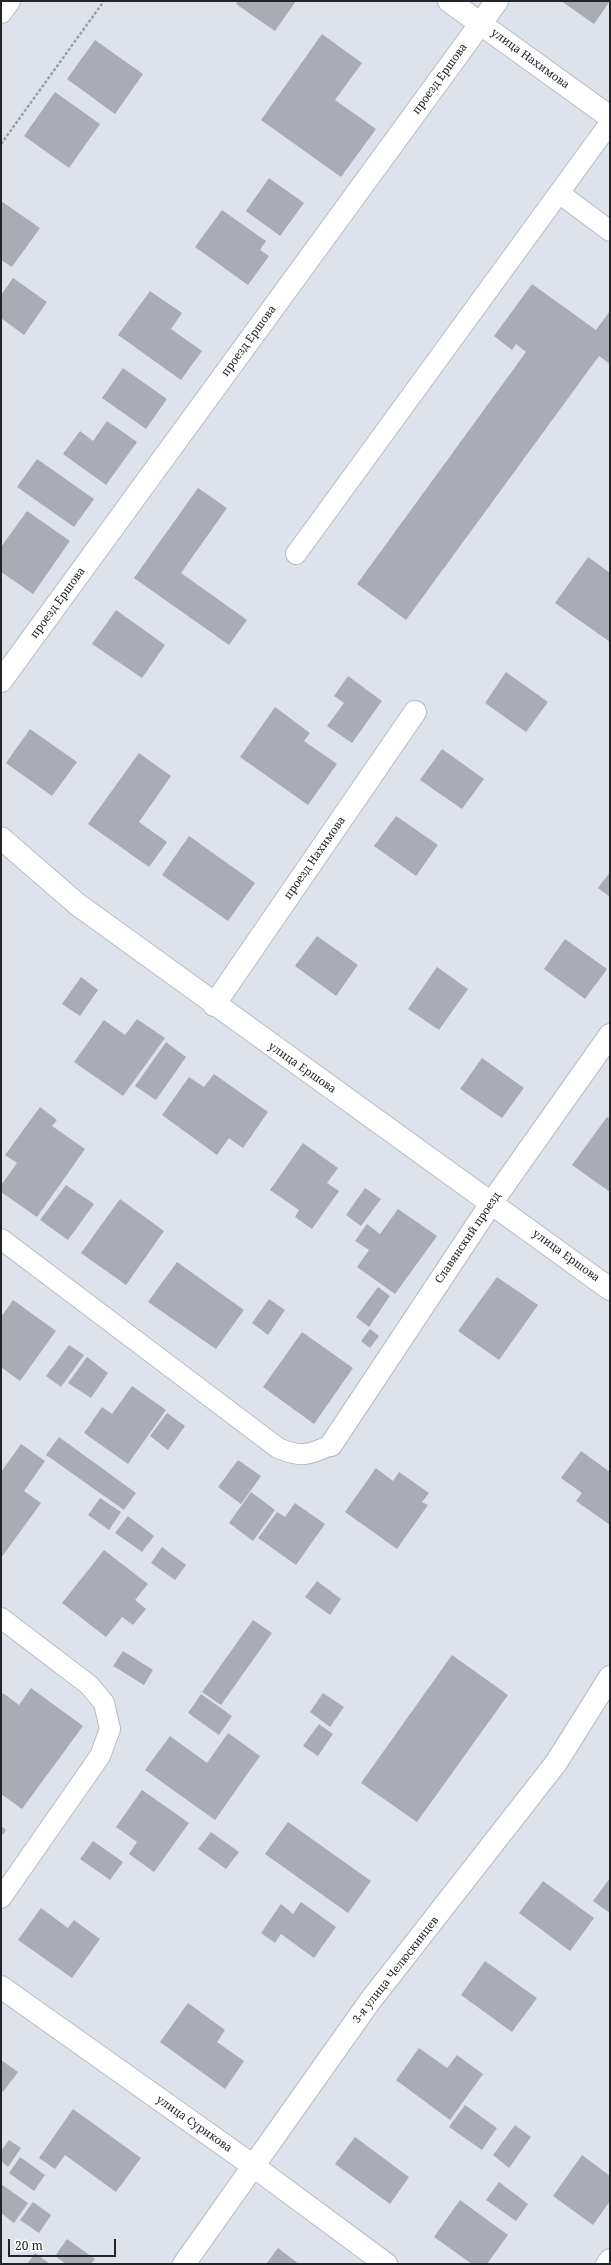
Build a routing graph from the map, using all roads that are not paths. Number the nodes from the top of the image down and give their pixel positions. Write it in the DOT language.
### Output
graph roads {
  1 [pos="9,1"];
  2 [pos="450,1"];
  3 [pos="497,1"];
  4 [pos="1,12"];
  5 [pos="480,23"];
  6 [pos="610,117"];
  7 [pos="610,123"];
  8 [pos="559,193"];
  9 [pos="610,231"];
  10 [pos="296,554"];
  11 [pos="1,681"];
  12 [pos="415,712"];
  13 [pos="1,838"];
  14 [pos="214,1005"];
  15 [pos="610,1035"];
  16 [pos="492,1202"];
  17 [pos="1,1239"];
  18 [pos="610,1289"];
  19 [pos="331,1445"];
  20 [pos="1,1618"];
  21 [pos="610,1677"];
  22 [pos="1,1898"];
  23 [pos="1,1987"];
  24 [pos="252,2165"];
  25 [pos="610,2259"];
  26 [pos="184,2264"];
  27 [pos="386,2264"];
  28 [pos="606,2264"];
  1 -- 4 [label="street"];
  2 -- 5 [label="street, улица Нахимова"];
  3 -- 5 [label="street, проезд Ершова"];
  5 -- 6 [label="street, улица Нахимова"];
  5 -- 11 [label="street, проезд Ершова"];
  7 -- 8 [label="lane"];
  8 -- 9 [label="lane"];
  8 -- 10 [label="lane"];
  12 -- 14 [label="street, проезд Нахимова"];
  13 -- 14 [label="street, улица Ершова"];
  14 -- 16 [label="street, улица Ершова"];
  15 -- 16 [label="street, Славянский проезд"];
  16 -- 18 [label="street, улица Ершова"];
  16 -- 19 [label="street, Славянский проезд"];
  17 -- 19 [label="lane"];
  20 -- 22 [label="lane"];
  21 -- 24 [label="street, 3-я улица Челюскинцев"];
  23 -- 24 [label="street, улица Сурикова"];
  24 -- 26 [label="street, 3-я улица Челюскинцев"];
  24 -- 27 [label="street, улица Сурикова"];
  25 -- 28 [label="lane"];
}
